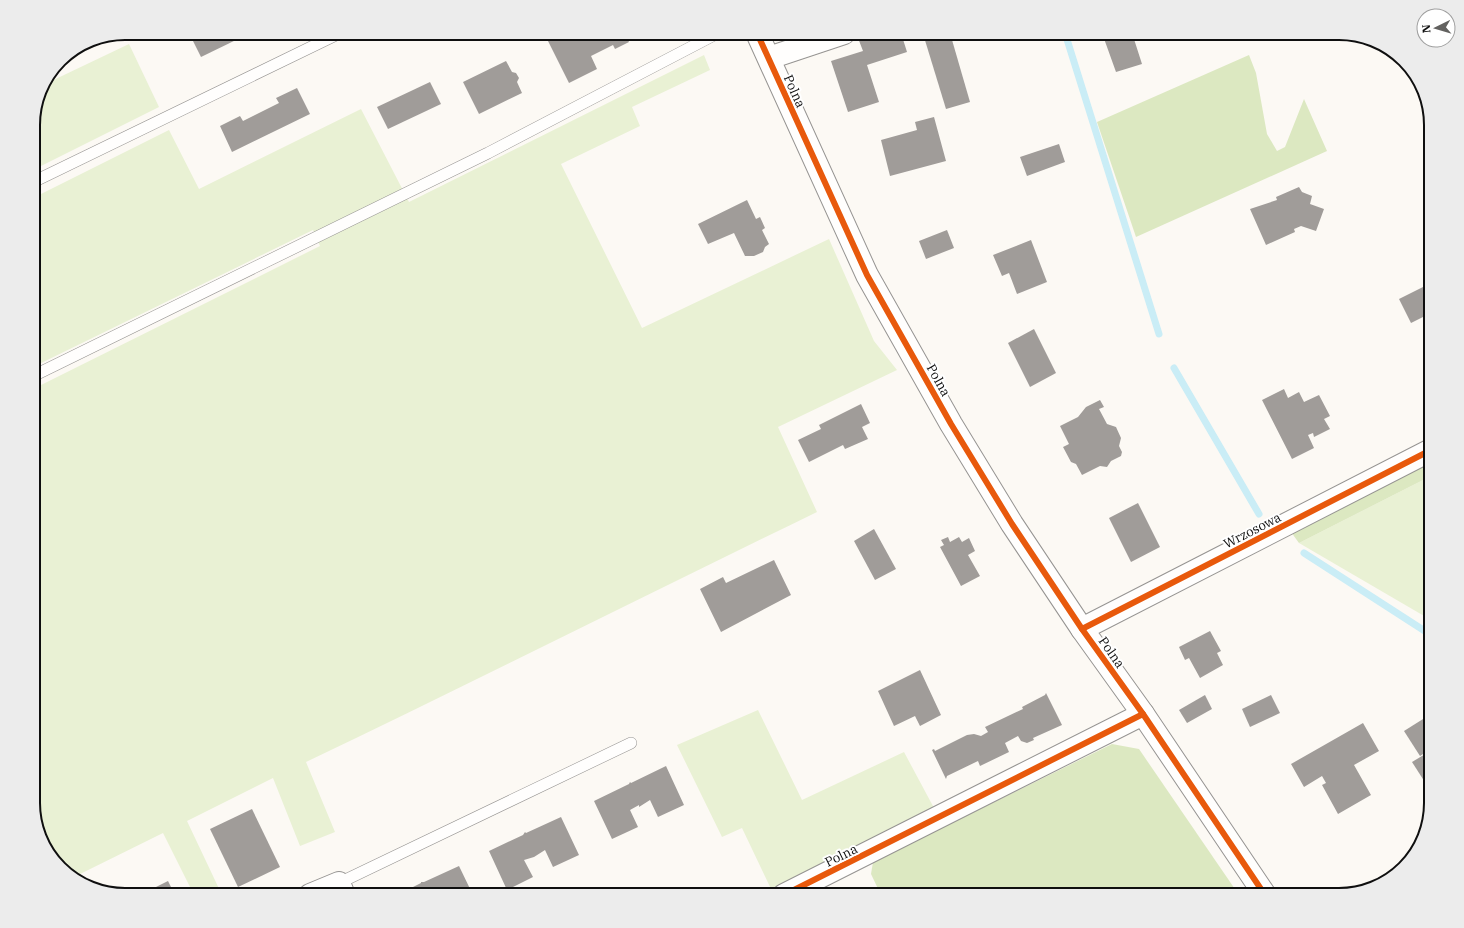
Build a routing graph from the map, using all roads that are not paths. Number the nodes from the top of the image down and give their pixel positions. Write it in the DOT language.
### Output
graph roads {
  1 [pos="326,40"];
  2 [pos="705,40"];
  3 [pos="760,40"];
  4 [pos="823,40"];
  5 [pos="769,58"];
  6 [pos="40,179"];
  7 [pos="40,373"];
  8 [pos="1424,454"];
  9 [pos="1082,629"];
  10 [pos="1143,714"];
  11 [pos="631,743"];
  12 [pos="344,888"];
  13 [pos="798,888"];
  14 [pos="1260,888"];
  1 -- 6 [label="lane"];
  2 -- 7 [label="lane"];
  3 -- 5 [label="street, Polna"];
  4 -- 5 [label="street"];
  5 -- 9 [label="street, Polna"];
  8 -- 9 [label="street, Wrzosowa"];
  9 -- 10 [label="street, Polna"];
  10 -- 13 [label="street, Polna"];
  10 -- 14 [label="street, Polna"];
  11 -- 12 [label="lane"];
}
